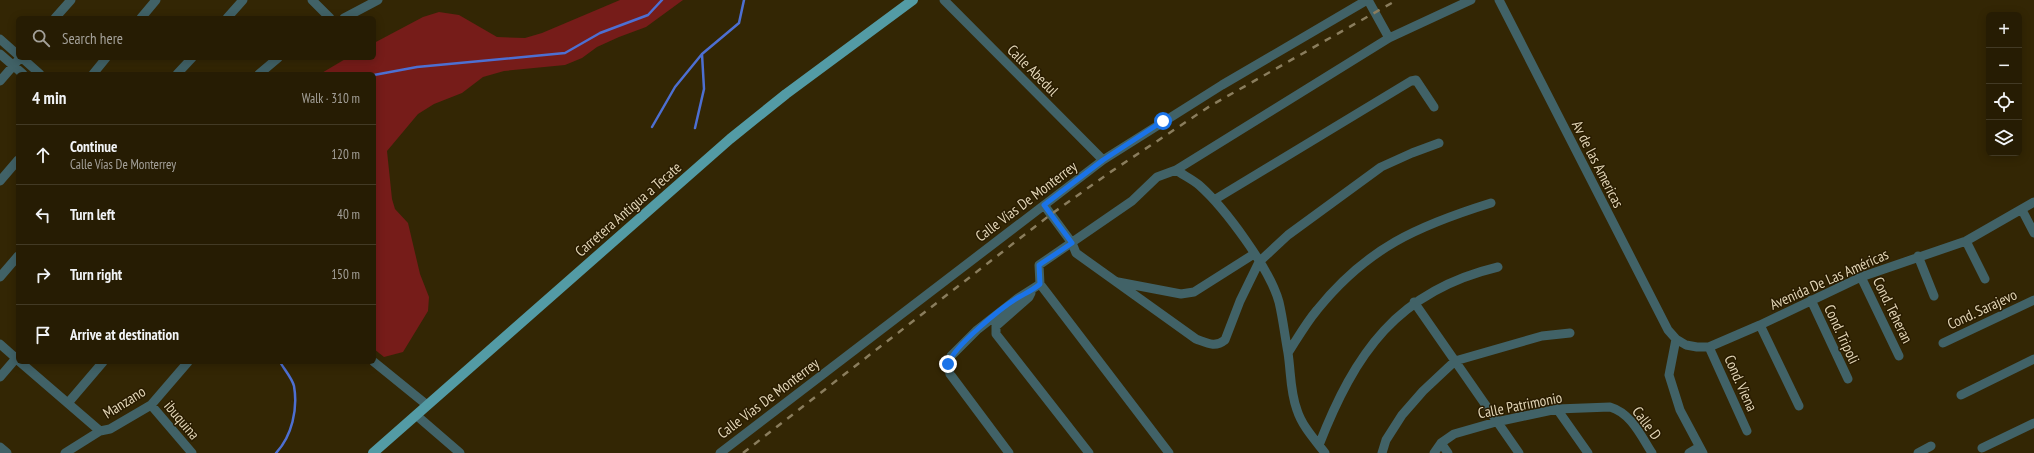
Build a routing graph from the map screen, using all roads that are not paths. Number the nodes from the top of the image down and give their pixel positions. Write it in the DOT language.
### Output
graph roads {
  1 [pos="71,0"];
  2 [pos="156,0"];
  3 [pos="243,0"];
  4 [pos="378,0"];
  5 [pos="913,0"];
  6 [pos="944,0"];
  7 [pos="1368,0"];
  8 [pos="1471,0"];
  9 [pos="1498,0"];
  10 [pos="318,2"];
  11 [pos="57,16"];
  12 [pos="143,16"];
  13 [pos="229,16"];
  14 [pos="328,16"];
  15 [pos="348,16"];
  16 [pos="1389,38"];
  17 [pos="0,39"];
  18 [pos="16,53"];
  19 [pos="0,54"];
  20 [pos="19,60"];
  21 [pos="23,60"];
  22 [pos="104,60"];
  23 [pos="190,60"];
  24 [pos="276,60"];
  25 [pos="13,66"];
  26 [pos="20,72"];
  27 [pos="38,72"];
  28 [pos="95,72"];
  29 [pos="179,72"];
  30 [pos="260,72"];
  31 [pos="0,81"];
  32 [pos="1434,107"];
  33 [pos="1439,143"];
  34 [pos="1103,160"];
  35 [pos="16,162"];
  36 [pos="1176,170"];
  37 [pos="0,181"];
  38 [pos="1214,200"];
  39 [pos="2034,202"];
  40 [pos="1490,203"];
  41 [pos="1044,205"];
  42 [pos="2022,210"];
  43 [pos="2034,233"];
  44 [pos="1966,241"];
  45 [pos="1072,243"];
  46 [pos="1918,256"];
  47 [pos="16,258"];
  48 [pos="1256,258"];
  49 [pos="1498,268"];
  50 [pos="0,277"];
  51 [pos="1860,277"];
  52 [pos="1985,279"];
  53 [pos="1114,281"];
  54 [pos="1040,284"];
  55 [pos="1032,291"];
  56 [pos="1934,296"];
  57 [pos="1811,300"];
  58 [pos="2034,300"];
  59 [pos="1414,302"];
  60 [pos="1760,325"];
  61 [pos="1570,333"];
  62 [pos="1676,339"];
  63 [pos="1943,343"];
  64 [pos="0,344"];
  65 [pos="1709,347"];
  66 [pos="1288,353"];
  67 [pos="1899,356"];
  68 [pos="16,357"];
  69 [pos="2034,359"];
  70 [pos="16,361"];
  71 [pos="1455,361"];
  72 [pos="24,364"];
  73 [pos="101,364"];
  74 [pos="186,364"];
  75 [pos="376,364"];
  76 [pos="0,377"];
  77 [pos="1848,379"];
  78 [pos="1961,395"];
  79 [pos="68,403"];
  80 [pos="151,405"];
  81 [pos="427,405"];
  82 [pos="1799,406"];
  83 [pos="1557,409"];
  84 [pos="1619,409"];
  85 [pos="416,415"];
  86 [pos="1496,422"];
  87 [pos="2034,423"];
  88 [pos="100,430"];
  89 [pos="1747,431"];
  90 [pos="1442,443"];
  91 [pos="1319,445"];
  92 [pos="1930,446"];
  93 [pos="0,447"];
  94 [pos="1982,448"];
  95 [pos="1701,450"];
  96 [pos="7,453"];
  97 [pos="65,453"];
  98 [pos="192,453"];
  99 [pos="373,453"];
  100 [pos="460,453"];
  101 [pos="720,453"];
  102 [pos="1009,453"];
  103 [pos="1089,453"];
  104 [pos="1169,453"];
  105 [pos="1325,453"];
  106 [pos="1382,453"];
  107 [pos="1434,453"];
  108 [pos="1448,453"];
  109 [pos="1519,453"];
  110 [pos="1588,453"];
  111 [pos="1652,453"];
  112 [pos="1689,453"];
  113 [pos="1918,453"];
  1 -- 11 [label="street"];
  2 -- 12 [label="street"];
  3 -- 13 [label="street"];
  4 -- 15 [label="street"];
  5 -- 81 [label="main road, Carretera Antigua a Tecate"];
  6 -- 34 [label="street, Calle Abedul"];
  7 -- 16 [label="street"];
  7 -- 34 [label="street, Calle Vías De Monterrey"];
  8 -- 16 [label="street"];
  9 -- 62 [label="street, Av de las Americas"];
  10 -- 14 [label="street"];
  16 -- 36 [label="street"];
  17 -- 18 [label="street"];
  19 -- 25 [label="street"];
  20 -- 25 [label="street"];
  21 -- 27 [label="street"];
  22 -- 28 [label="street"];
  23 -- 29 [label="street"];
  24 -- 30 [label="street"];
  25 -- 26 [label="street"];
  25 -- 31 [label="street"];
  32 -- 38 [label="street"];
  33 -- 48 [label="street"];
  34 -- 41 [label="street, Calle Vías De Monterrey"];
  35 -- 37 [label="street"];
  36 -- 38 [label="street"];
  36 -- 45 [label="street"];
  38 -- 48 [label="street"];
  39 -- 42 [label="street, Avenida De Las Américas"];
  40 -- 66 [label="street"];
  41 -- 45 [label="street"];
  41 -- 101 [label="street, Calle Vías De Monterrey"];
  42 -- 43 [label="street"];
  42 -- 44 [label="street, Avenida De Las Américas"];
  44 -- 46 [label="street, Avenida De Las Américas"];
  44 -- 52 [label="street"];
  45 -- 53 [label="street"];
  45 -- 54 [label="street"];
  46 -- 51 [label="street, Avenida De Las Américas"];
  46 -- 56 [label="street"];
  47 -- 50 [label="street"];
  48 -- 53 [label="street"];
  48 -- 53 [label="street"];
  48 -- 66 [label="street"];
  49 -- 59 [label="street"];
  51 -- 57 [label="street, Avenida De Las Américas"];
  51 -- 67 [label="street, Cond. Teheran"];
  54 -- 55 [label="street"];
  54 -- 104 [label="street"];
  55 -- 102 [label="street"];
  55 -- 103 [label="street"];
  57 -- 60 [label="street, Avenida De Las Américas"];
  57 -- 77 [label="street, Cond. Tripoli"];
  58 -- 63 [label="street, Cond. Sarajevo"];
  59 -- 71 [label="street"];
  59 -- 91 [label="street"];
  60 -- 65 [label="street, Avenida De Las Américas"];
  60 -- 82 [label="street"];
  61 -- 71 [label="street"];
  62 -- 65 [label="street"];
  62 -- 95 [label="street"];
  64 -- 68 [label="street"];
  65 -- 89 [label="street, Cond. Viena"];
  66 -- 91 [label="street"];
  69 -- 78 [label="street"];
  70 -- 76 [label="street"];
  71 -- 86 [label="street"];
  71 -- 106 [label="street"];
  72 -- 79 [label="street"];
  73 -- 79 [label="street"];
  74 -- 80 [label="street, Manzano"];
  75 -- 81 [label="street"];
  79 -- 88 [label="street"];
  80 -- 88 [label="street, Manzano"];
  80 -- 98 [label="street, ibuquina"];
  81 -- 85 [label="main road, Carretera Antigua a Tecate"];
  83 -- 84 [label="street, Calle Patrimonio"];
  83 -- 86 [label="street, Calle Patrimonio"];
  83 -- 110 [label="street"];
  84 -- 111 [label="street, Calle D"];
  85 -- 99 [label="main road, Carretera Antigua a Tecate"];
  85 -- 100 [label="street"];
  86 -- 90 [label="street, Calle Patrimonio"];
  86 -- 109 [label="street"];
  87 -- 94 [label="street"];
  88 -- 97 [label="street, Manzano"];
  90 -- 107 [label="street, Calle Patrimonio"];
  90 -- 108 [label="street"];
  91 -- 105 [label="street"];
  92 -- 113 [label="street"];
  93 -- 96 [label="street"];
  95 -- 112 [label="street"];
}
